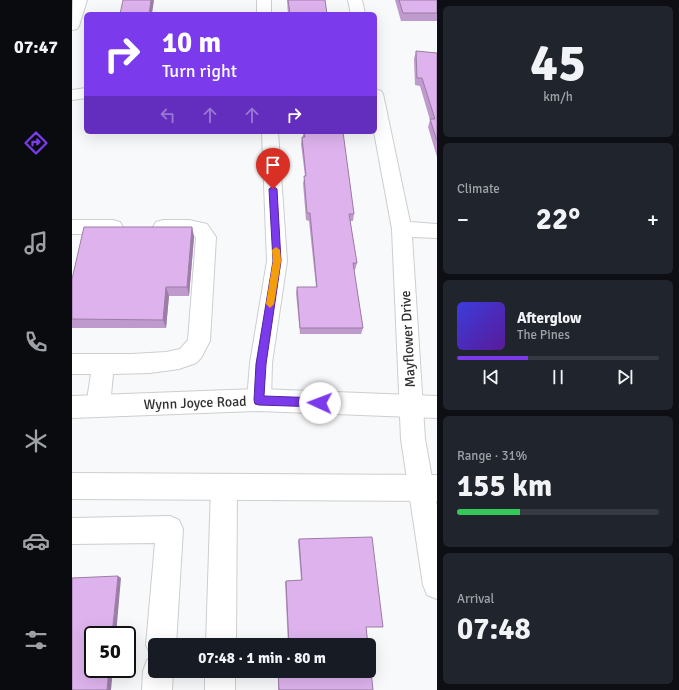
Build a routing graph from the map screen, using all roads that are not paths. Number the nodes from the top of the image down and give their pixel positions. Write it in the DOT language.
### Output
graph roads {
  1 [pos="80,0"];
  2 [pos="264,0"];
  3 [pos="355,0"];
  4 [pos="264,12"];
  5 [pos="358,12"];
  6 [pos="72,26"];
  7 [pos="84,93"];
  8 [pos="72,95"];
  9 [pos="377,104"];
  10 [pos="270,134"];
  11 [pos="72,227"];
  12 [pos="402,230"];
  13 [pos="437,230"];
  14 [pos="72,364"];
  15 [pos="104,365"];
  16 [pos="259,400"];
  17 [pos="98,406"];
  18 [pos="412,406"];
  19 [pos="72,407"];
  20 [pos="437,407"];
  21 [pos="72,486"];
  22 [pos="224,487"];
  23 [pos="429,488"];
  24 [pos="432,520"];
  25 [pos="72,531"];
  26 [pos="437,585"];
  27 [pos="162,638"];
  28 [pos="221,638"];
  29 [pos="158,678"];
  30 [pos="220,678"];
  31 [pos="157,690"];
  32 [pos="220,690"];
  1 -- 6 [label="street"];
  2 -- 4 [label="street"];
  3 -- 5 [label="street"];
  7 -- 8 [label="street"];
  9 -- 12 [label="street, Mayflower Drive"];
  10 -- 16 [label="street"];
  11 -- 15 [label="street"];
  12 -- 13 [label="street"];
  12 -- 18 [label="street, Mayflower Drive"];
  14 -- 15 [label="street"];
  15 -- 17 [label="street"];
  16 -- 17 [label="street, Wynn Joyce Road"];
  16 -- 18 [label="street, Wynn Joyce Road"];
  17 -- 19 [label="street, Wynn Joyce Road"];
  18 -- 20 [label="street, Wynn Joyce Road"];
  18 -- 23 [label="street, Mayflower Drive"];
  21 -- 22 [label="street"];
  22 -- 23 [label="street"];
  22 -- 28 [label="street"];
  23 -- 24 [label="street, Mayflower Drive"];
  24 -- 26 [label="street, Mayflower Drive"];
  25 -- 27 [label="street"];
  29 -- 31 [label="street"];
  30 -- 32 [label="street"];
}
